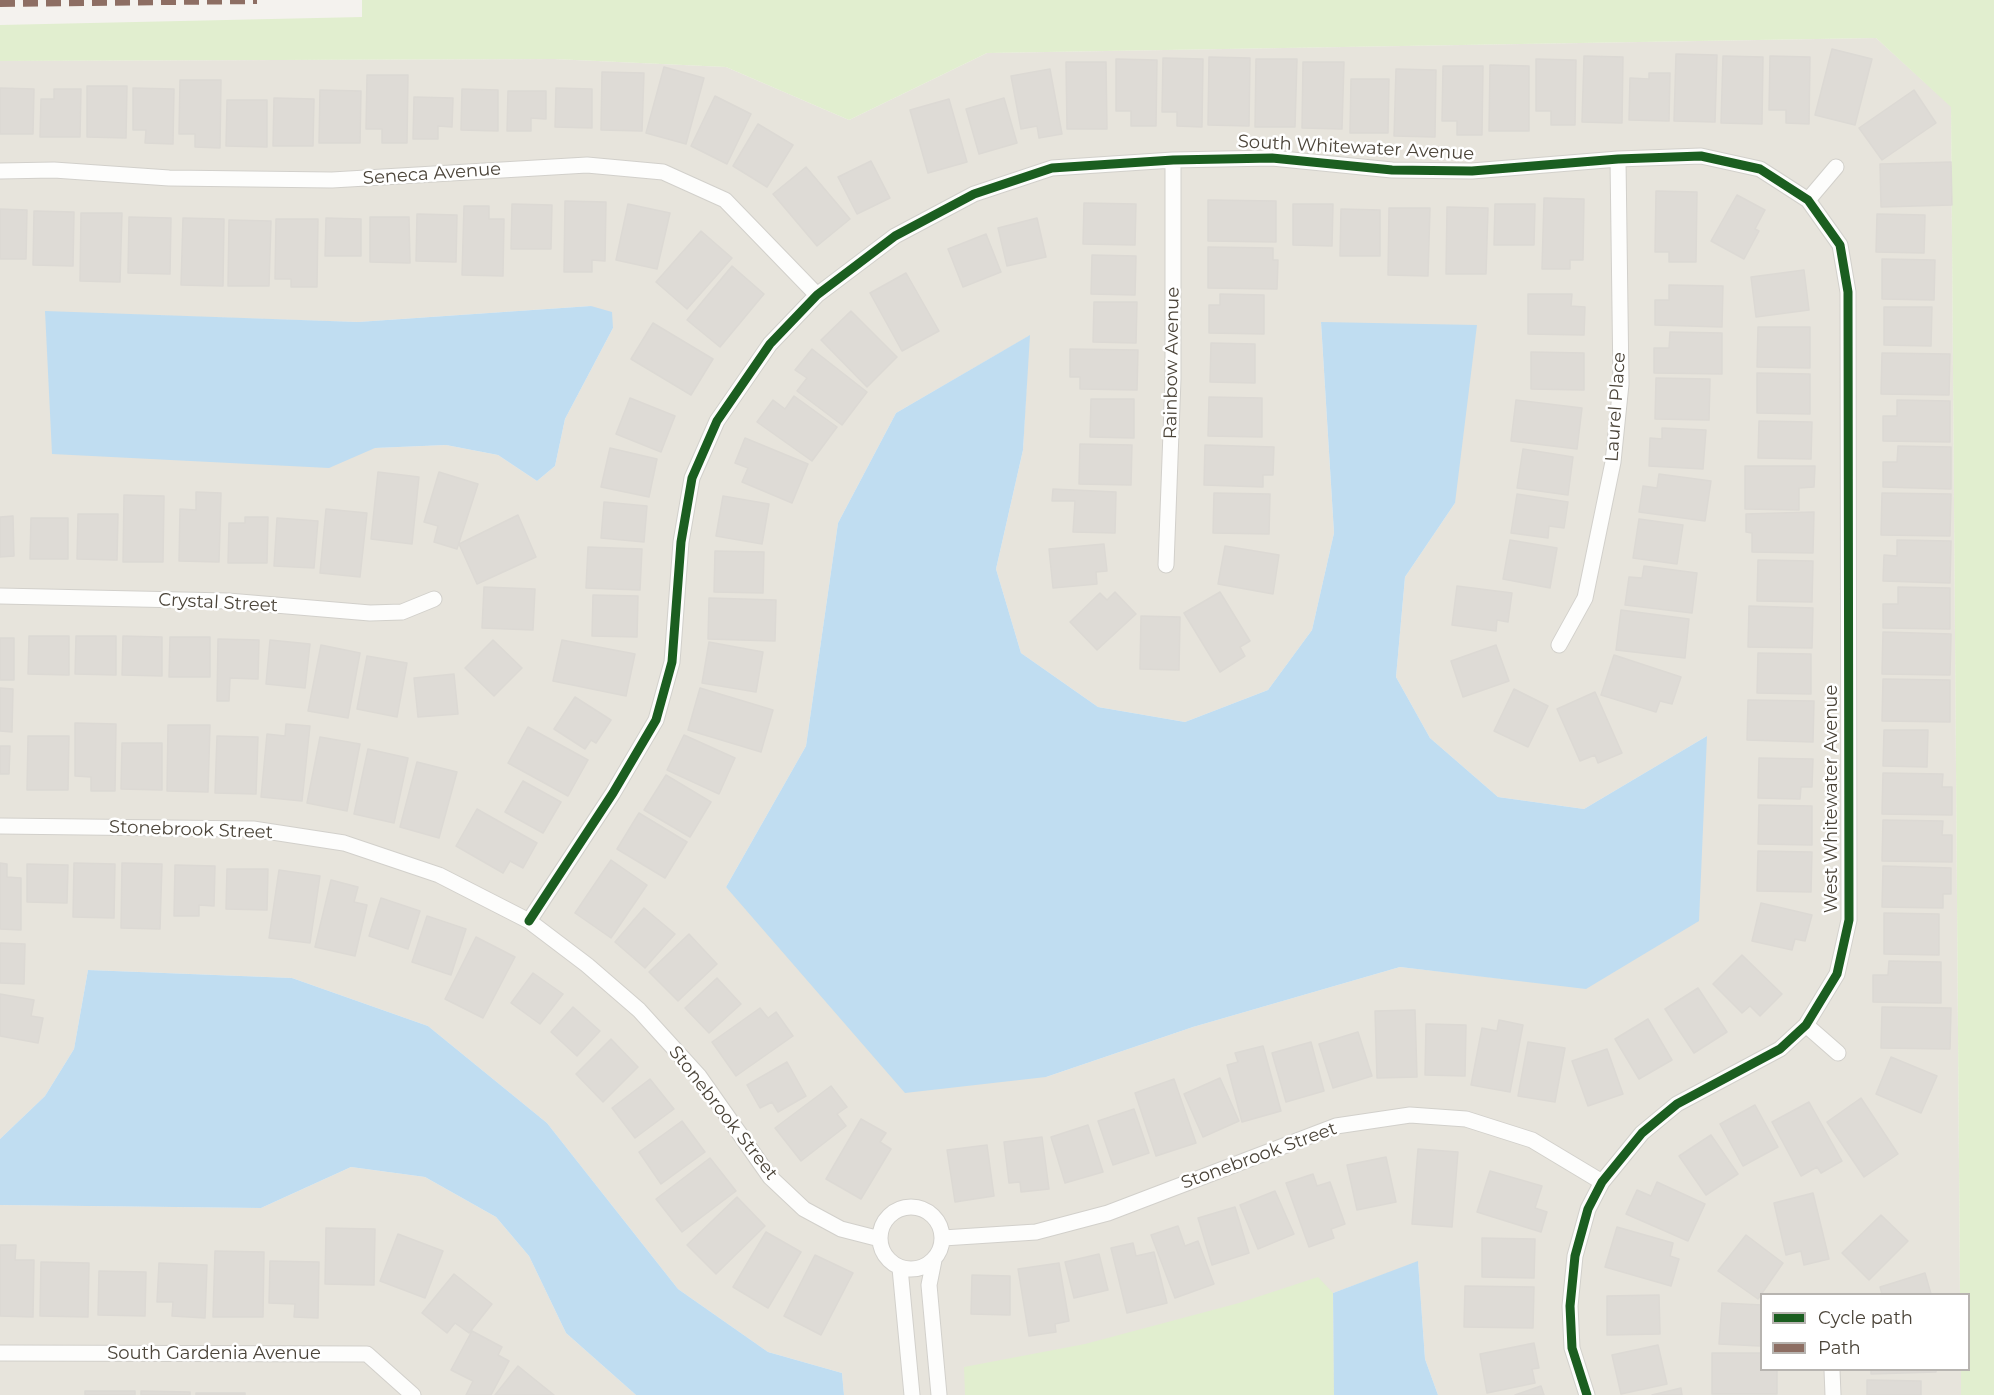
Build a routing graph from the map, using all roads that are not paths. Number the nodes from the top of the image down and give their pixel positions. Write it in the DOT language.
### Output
graph roads {
  1 [pos="1618,159"];
  2 [pos="1173,160"];
  3 [pos="1836,167"];
  4 [pos="0,171"];
  5 [pos="1808,200"];
  6 [pos="817,295"];
  7 [pos="1166,565"];
  8 [pos="0,596"];
  9 [pos="434,599"];
  10 [pos="1559,645"];
  11 [pos="0,826"];
  12 [pos="529,921"];
  13 [pos="1806,1025"];
  14 [pos="1838,1053"];
  15 [pos="1602,1182"];
  16 [pos="943,1238"];
  17 [pos="880,1239"];
  18 [pos="934,1260"];
  19 [pos="900,1268"];
  20 [pos="0,1353"];
  21 [pos="1832,1371"];
  22 [pos="413,1395"];
  23 [pos="912,1395"];
  24 [pos="939,1395"];
  25 [pos="1587,1395"];
  26 [pos="1833,1395"];
  1 -- 2 [label="street, South Whitewater Avenue"];
  1 -- 5 [label="street, South Whitewater Avenue"];
  1 -- 10 [label="street, Laurel Place"];
  2 -- 6 [label="street, South Whitewater Avenue"];
  2 -- 7 [label="street, Rainbow Avenue"];
  3 -- 5 [label="street"];
  4 -- 6 [label="street, Seneca Avenue"];
  5 -- 13 [label="street, West Whitewater Avenue"];
  6 -- 12 [label="street, South Whitewater Avenue"];
  8 -- 9 [label="street, Crystal Street"];
  11 -- 12 [label="street, Stonebrook Street"];
  12 -- 17 [label="street, Stonebrook Street"];
  13 -- 14 [label="street"];
  13 -- 15 [label="street, West Whitewater Avenue"];
  15 -- 16 [label="street, Stonebrook Street"];
  15 -- 25 [label="street, West Whitewater Avenue"];
  16 -- 17 [label="street"];
  16 -- 18 [label="street"];
  17 -- 19 [label="street"];
  18 -- 19 [label="street"];
  18 -- 24 [label="street"];
  19 -- 23 [label="street"];
  20 -- 22 [label="street, South Gardenia Avenue"];
  21 -- 26 [label="street"];
}
